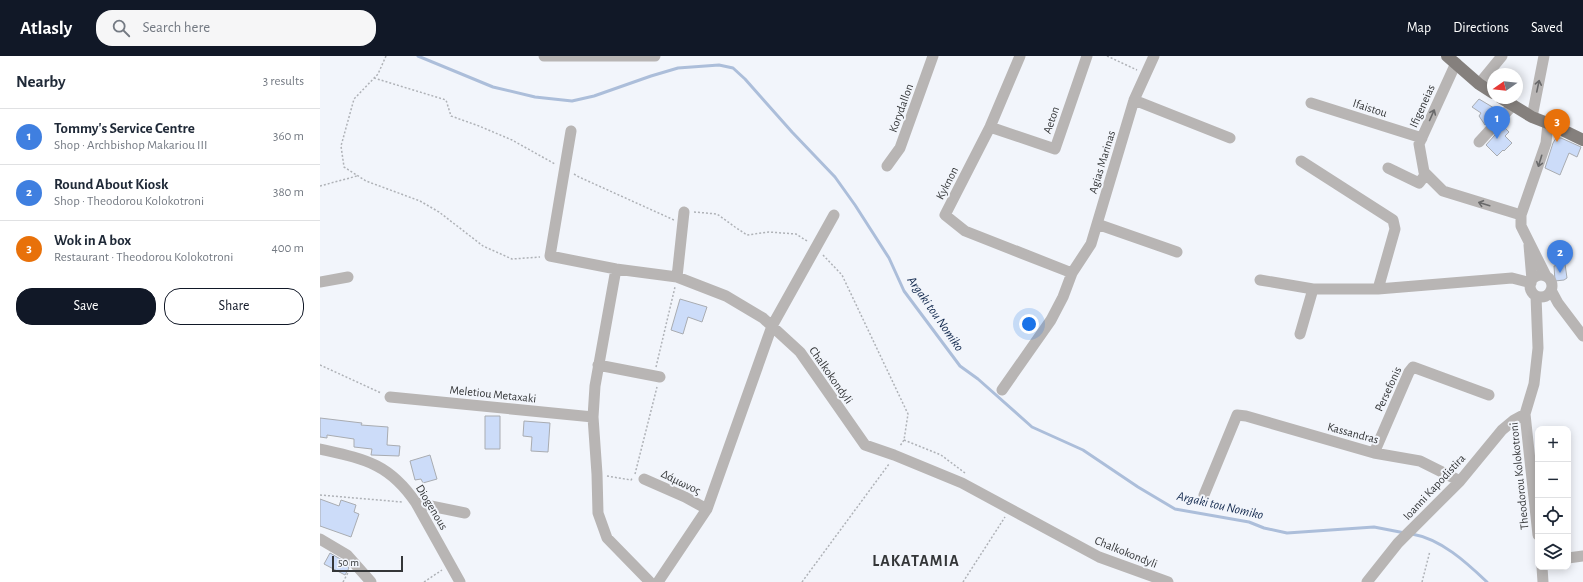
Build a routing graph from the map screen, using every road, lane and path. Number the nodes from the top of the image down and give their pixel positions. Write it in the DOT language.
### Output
graph roads {
  1 [pos="386,56"];
  2 [pos="544,56"];
  3 [pos="655,56"];
  4 [pos="933,56"];
  5 [pos="1020,56"];
  6 [pos="1087,56"];
  7 [pos="1107,56"];
  8 [pos="1154,56"];
  9 [pos="1502,56"];
  10 [pos="1544,56"];
  11 [pos="1452,60"];
  12 [pos="1146,74"];
  13 [pos="374,78"];
  14 [pos="1480,84"];
  15 [pos="1487,89"];
  16 [pos="1134,100"];
  17 [pos="1311,103"];
  18 [pos="1513,105"];
  19 [pos="1532,117"];
  20 [pos="1548,123"];
  21 [pos="990,128"];
  22 [pos="570,131"];
  23 [pos="1230,138"];
  24 [pos="1422,138"];
  25 [pos="1583,140"];
  26 [pos="1479,142"];
  27 [pos="1301,161"];
  28 [pos="887,166"];
  29 [pos="565,167"];
  30 [pos="1388,168"];
  31 [pos="1426,174"];
  32 [pos="357,176"];
  33 [pos="320,186"];
  34 [pos="684,212"];
  35 [pos="834,215"];
  36 [pos="1522,215"];
  37 [pos="683,224"];
  38 [pos="1097,224"];
  39 [pos="1528,242"];
  40 [pos="816,247"];
  41 [pos="1177,252"];
  42 [pos="550,256"];
  43 [pos="616,269"];
  44 [pos="1072,273"];
  45 [pos="1546,276"];
  46 [pos="348,277"];
  47 [pos="677,277"];
  48 [pos="1260,280"];
  49 [pos="320,282"];
  50 [pos="1531,282"];
  51 [pos="1313,289"];
  52 [pos="1378,289"];
  53 [pos="1551,290"];
  54 [pos="1536,296"];
  55 [pos="772,326"];
  56 [pos="1300,334"];
  57 [pos="1583,336"];
  58 [pos="320,365"];
  59 [pos="598,365"];
  60 [pos="657,377"];
  61 [pos="1002,390"];
  62 [pos="1489,395"];
  63 [pos="390,397"];
  64 [pos="1525,414"];
  65 [pos="594,417"];
  66 [pos="904,440"];
  67 [pos="320,449"];
  68 [pos="1374,453"];
  69 [pos="894,455"];
  70 [pos="965,473"];
  71 [pos="597,474"];
  72 [pos="644,479"];
  73 [pos="1460,481"];
  74 [pos="1204,495"];
  75 [pos="320,496"];
  76 [pos="416,503"];
  77 [pos="1535,506"];
  78 [pos="1011,509"];
  79 [pos="707,510"];
  80 [pos="465,512"];
  81 [pos="320,539"];
  82 [pos="1430,551"];
  83 [pos="1583,556"];
  84 [pos="1571,558"];
  85 [pos="450,565"];
  86 [pos="1542,570"];
  87 [pos="371,582"];
  88 [pos="424,582"];
  89 [pos="460,582"];
  90 [pos="650,582"];
  91 [pos="658,582"];
  92 [pos="802,582"];
  93 [pos="963,582"];
  94 [pos="1168,582"];
  95 [pos="1367,582"];
  96 [pos="1422,582"];
  97 [pos="1543,582"];
  1 -- 13 [label="path"];
  2 -- 3 [label="street"];
  4 -- 28 [label="street, Korydallon"];
  5 -- 21 [label="street, Kyknon"];
  6 -- 21 [label="street, Aeton"];
  7 -- 12 [label="path"];
  8 -- 12 [label="street, Agias Marinas"];
  9 -- 14 [label="street"];
  19 -- 10 [label="street, one-way"];
  11 -- 14 [label="main road"];
  24 -- 11 [label="street, Ifigeneias, one-way"];
  12 -- 16 [label="street, Agias Marinas"];
  13 -- 29 [label="path"];
  13 -- 32 [label="path"];
  14 -- 15 [label="main road"];
  16 -- 23 [label="street"];
  16 -- 38 [label="street, Agias Marinas"];
  17 -- 24 [label="street, Ifaistou"];
  18 -- 19 [label="main road"];
  18 -- 26 [label="street"];
  19 -- 20 [label="main road"];
  20 -- 25 [label="main road"];
  20 -- 36 [label="street, one-way"];
  21 -- 44 [label="street, Kyknon"];
  22 -- 29 [label="street"];
  24 -- 31 [label="street, Ifigeneias"];
  27 -- 52 [label="street"];
  29 -- 37 [label="path"];
  29 -- 42 [label="street"];
  30 -- 31 [label="street"];
  36 -- 31 [label="street, one-way"];
  32 -- 33 [label="path"];
  32 -- 42 [label="path"];
  34 -- 37 [label="street"];
  34 -- 40 [label="path"];
  35 -- 40 [label="street"];
  36 -- 39 [label="street"];
  37 -- 47 [label="street"];
  38 -- 41 [label="street"];
  38 -- 44 [label="street, Agias Marinas"];
  39 -- 45 [label="street"];
  39 -- 50 [label="street"];
  40 -- 55 [label="street"];
  40 -- 66 [label="path"];
  42 -- 43 [label="street, Chalkokondyli"];
  43 -- 47 [label="street, Chalkokondyli"];
  43 -- 59 [label="street"];
  44 -- 61 [label="street, Agias Marinas"];
  45 -- 50 [label="street"];
  45 -- 53 [label="street"];
  46 -- 49 [label="street"];
  47 -- 55 [label="street, Chalkokondyli"];
  47 -- 60 [label="path"];
  48 -- 51 [label="street"];
  50 -- 52 [label="street"];
  50 -- 54 [label="street"];
  51 -- 52 [label="street"];
  51 -- 56 [label="street"];
  53 -- 54 [label="street"];
  53 -- 57 [label="street"];
  54 -- 64 [label="street, Theodorou Kolokotroni"];
  55 -- 69 [label="street, Chalkokondyli"];
  55 -- 79 [label="street"];
  58 -- 63 [label="path"];
  59 -- 60 [label="street"];
  59 -- 65 [label="street"];
  60 -- 71 [label="path"];
  62 -- 68 [label="street, Persefonis"];
  63 -- 65 [label="street, Meletiou Metaxaki"];
  64 -- 73 [label="street, Ioanni Kapodistira"];
  64 -- 77 [label="street, Theodorou Kolokotroni"];
  65 -- 71 [label="street"];
  66 -- 69 [label="path"];
  66 -- 70 [label="path"];
  67 -- 76 [label="street, Diogenous"];
  68 -- 73 [label="street, Kassandras"];
  68 -- 74 [label="street, Kassandras"];
  69 -- 78 [label="street, Chalkokondyli"];
  69 -- 92 [label="path"];
  71 -- 90 [label="street"];
  72 -- 79 [label="street, Δάμωνος"];
  73 -- 95 [label="street, Ioanni Kapodistira"];
  75 -- 76 [label="path"];
  76 -- 80 [label="street"];
  76 -- 85 [label="street, Diogenous"];
  78 -- 93 [label="path"];
  78 -- 94 [label="street, Chalkokondyli"];
  79 -- 91 [label="street"];
  81 -- 87 [label="street"];
  82 -- 96 [label="path"];
  83 -- 84 [label="street"];
  85 -- 88 [label="path"];
  85 -- 89 [label="street, Diogenous"];
  86 -- 97 [label="street"];
}
